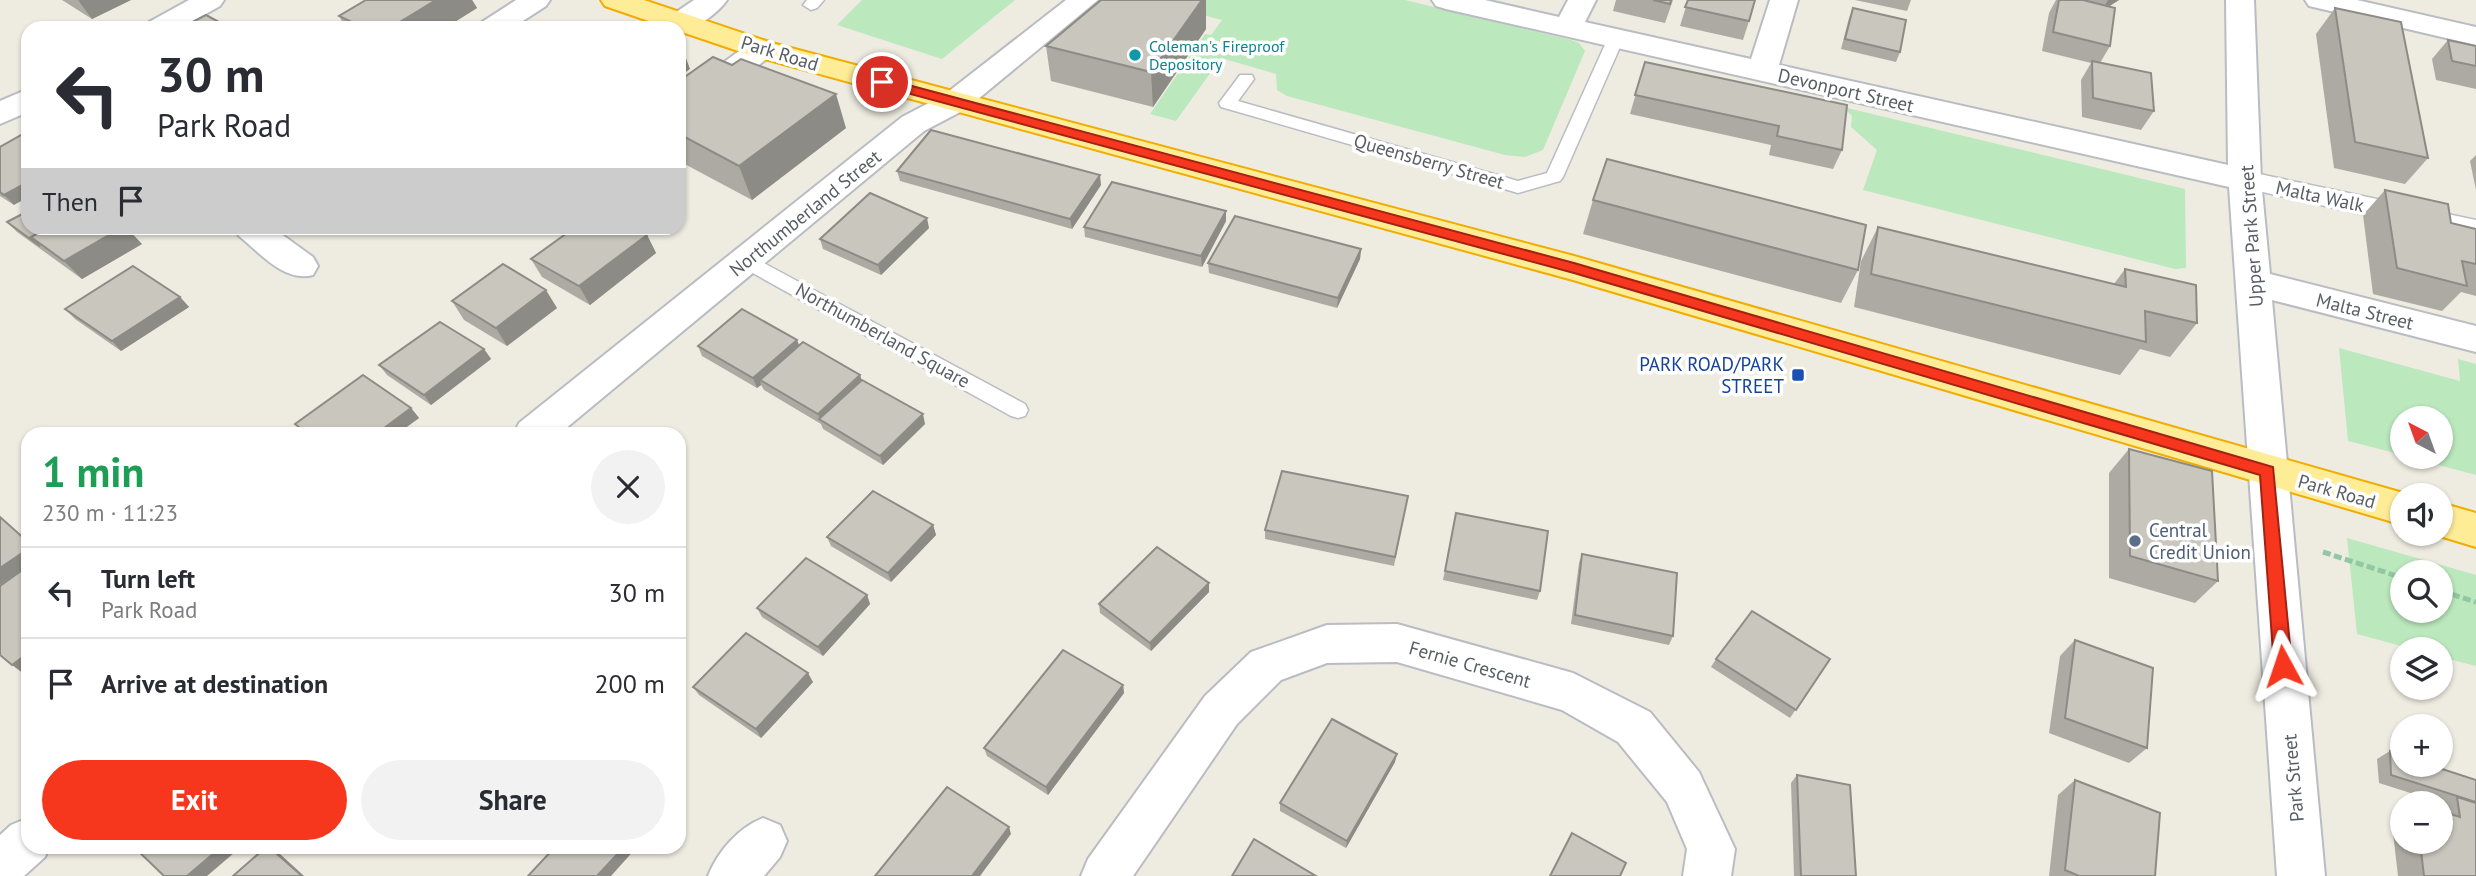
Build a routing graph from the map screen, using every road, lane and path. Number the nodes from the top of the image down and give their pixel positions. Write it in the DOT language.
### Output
graph roads {
  1 [pos="210,0"];
  2 [pos="536,0"];
  3 [pos="615,0"];
  4 [pos="713,0"];
  5 [pos="1084,0"];
  6 [pos="1446,0"];
  7 [pos="1581,0"];
  8 [pos="1784,0"];
  9 [pos="2240,0"];
  10 [pos="2319,0"];
  11 [pos="172,21"];
  12 [pos="503,21"];
  13 [pos="682,21"];
  14 [pos="686,22"];
  15 [pos="1568,29"];
  16 [pos="2476,36"];
  17 [pos="1616,38"];
  18 [pos="761,49"];
  19 [pos="1762,71"];
  20 [pos="1246,79"];
  21 [pos="954,102"];
  22 [pos="21,103"];
  23 [pos="686,105"];
  24 [pos="0,114"];
  25 [pos="2245,180"];
  26 [pos="2476,230"];
  27 [pos="260,235"];
  28 [pos="747,261"];
  29 [pos="301,266"];
  30 [pos="2255,283"];
  31 [pos="2476,339"];
  32 [pos="1018,410"];
  33 [pos="542,427"];
  34 [pos="2267,471"];
  35 [pos="2390,505"];
  36 [pos="2453,523"];
  37 [pos="2476,530"];
  38 [pos="2273,536"];
  39 [pos="2390,574"];
  40 [pos="2453,595"];
  41 [pos="2476,602"];
  42 [pos="763,841"];
  43 [pos="732,876"];
  44 [pos="1105,876"];
  45 [pos="1707,876"];
  46 [pos="2301,876"];
  1 -- 11 [label="street"];
  2 -- 12 [label="street"];
  3 -- 13 [label="highway, Park Road"];
  4 -- 13 [label="street"];
  5 -- 21 [label="street, Northumberland Street"];
  6 -- 15 [label="street, Devonport Street"];
  7 -- 15 [label="street"];
  8 -- 19 [label="street"];
  9 -- 25 [label="street, Upper Park Street"];
  10 -- 16 [label="street"];
  14 -- 18 [label="highway, Park Road"];
  15 -- 17 [label="street, Devonport Street"];
  17 -- 19 [label="street, Devonport Street"];
  17 -- 20 [label="lane, Queensberry Street"];
  18 -- 21 [label="highway, Park Road"];
  18 -- 23 [label="street"];
  19 -- 25 [label="street, Devonport Street"];
  21 -- 28 [label="street, Northumberland Street"];
  21 -- 34 [label="highway, Park Road"];
  22 -- 24 [label="street"];
  25 -- 26 [label="street, Malta Walk"];
  25 -- 30 [label="street, Upper Park Street"];
  27 -- 29 [label="street"];
  28 -- 32 [label="lane, Northumberland Square"];
  28 -- 33 [label="street, Northumberland Street"];
  30 -- 31 [label="street, Malta Street"];
  30 -- 34 [label="street, Upper Park Street"];
  34 -- 35 [label="highway, Park Road"];
  34 -- 38 [label="street, Park Street"];
  36 -- 37 [label="highway"];
  38 -- 39 [label="path"];
  38 -- 46 [label="street, Park Street"];
  40 -- 41 [label="path"];
  42 -- 43 [label="street"];
  44 -- 45 [label="street, Fernie Crescent"];
}
